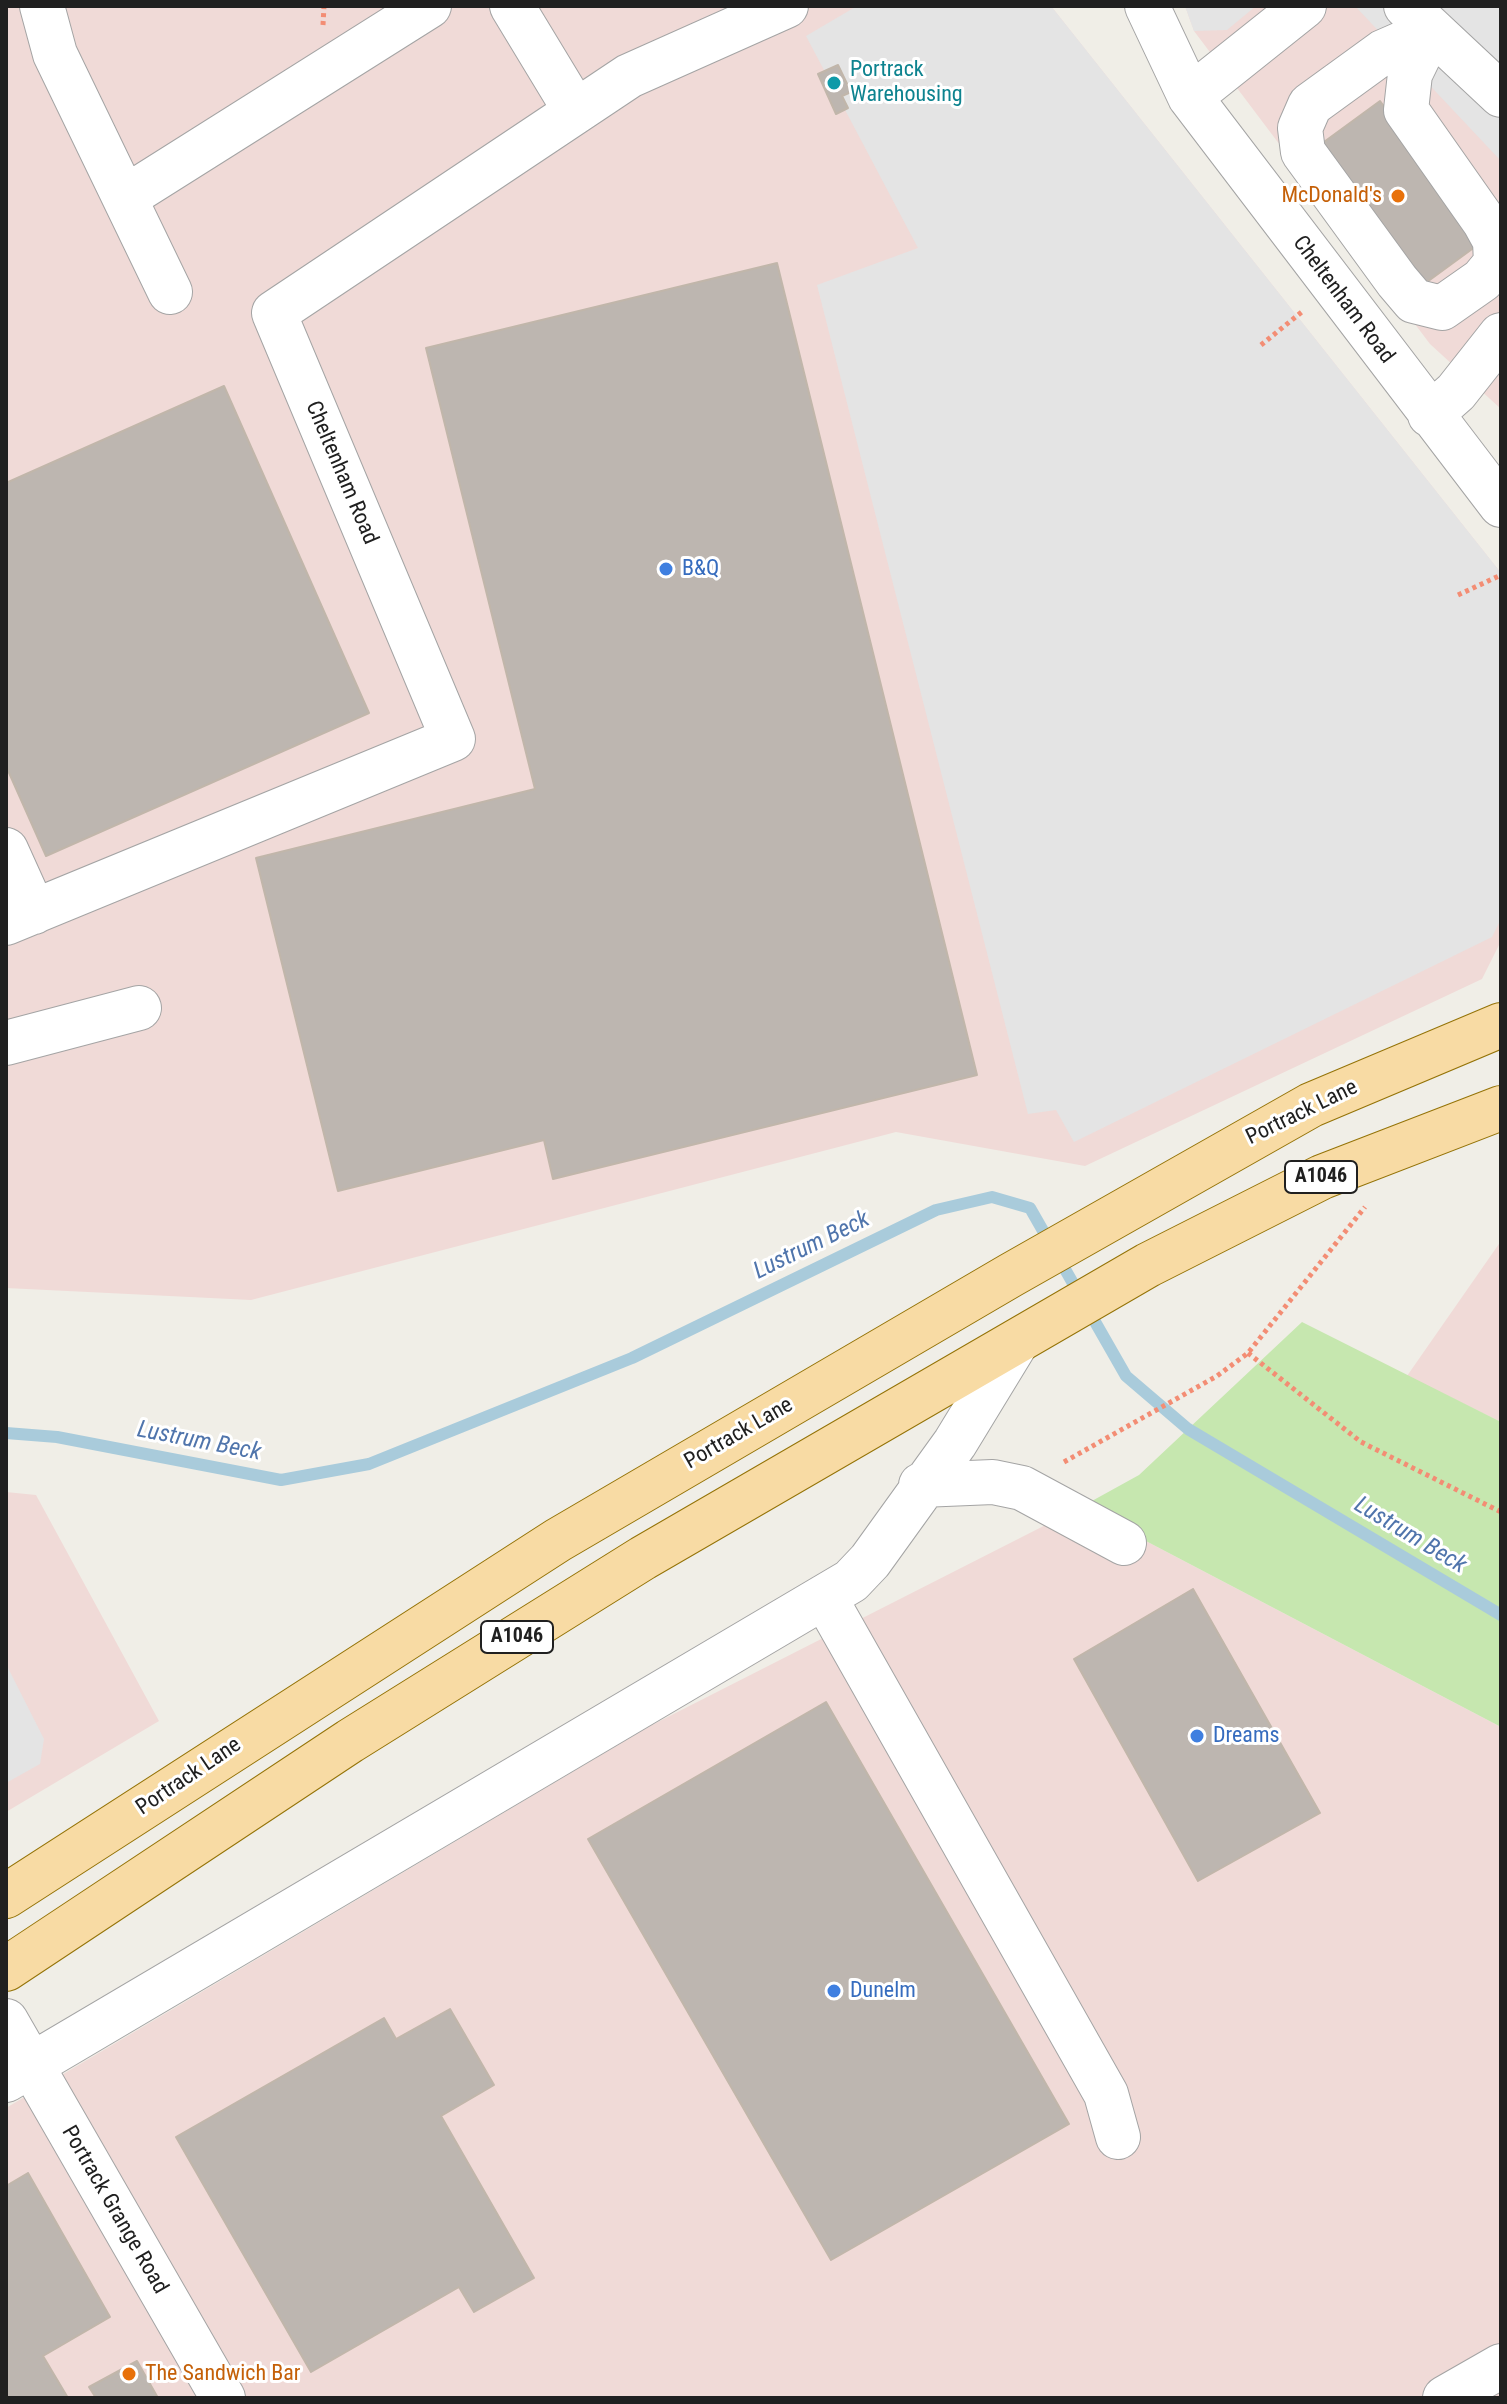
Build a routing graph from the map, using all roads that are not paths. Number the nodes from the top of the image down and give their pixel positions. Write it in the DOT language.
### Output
graph roads {
  1 [pos="42,6"];
  2 [pos="429,6"];
  3 [pos="512,6"];
  4 [pos="786,6"];
  5 [pos="1147,6"];
  6 [pos="1304,6"];
  7 [pos="1418,18"];
  8 [pos="1501,95"];
  9 [pos="1190,97"];
  10 [pos="575,110"];
  11 [pos="126,197"];
  12 [pos="170,292"];
  13 [pos="1501,335"];
  14 [pos="1430,415"];
  15 [pos="1501,505"];
  16 [pos="6,850"];
  17 [pos="20,918"];
  18 [pos="139,1008"];
  19 [pos="1501,1025"];
  20 [pos="6,1043"];
  21 [pos="1501,1108"];
  22 [pos="1029,1336"];
  23 [pos="921,1485"];
  24 [pos="1124,1543"];
  25 [pos="825,1598"];
  26 [pos="6,1896"];
  27 [pos="6,1969"];
  28 [pos="6,2021"];
  29 [pos="18,2073"];
  30 [pos="1118,2137"];
  31 [pos="1501,2366"];
  32 [pos="223,2398"];
  33 [pos="1445,2398"];
  1 -- 11 [label="street"];
  2 -- 11 [label="street"];
  3 -- 10 [label="street"];
  4 -- 10 [label="street, Cheltenham Road"];
  5 -- 9 [label="street, Cheltenham Road"];
  6 -- 9 [label="street"];
  7 -- 7 [label="street"];
  7 -- 8 [label="street"];
  9 -- 14 [label="street, Cheltenham Road"];
  10 -- 17 [label="street, Cheltenham Road"];
  11 -- 12 [label="street"];
  13 -- 14 [label="street"];
  14 -- 15 [label="street, Cheltenham Road"];
  16 -- 17 [label="street"];
  18 -- 20 [label="street"];
  19 -- 26 [label="main road, Portrack Lane / A1046"];
  21 -- 22 [label="main road, A1046"];
  22 -- 23 [label="street"];
  22 -- 27 [label="main road, A1046"];
  23 -- 24 [label="street"];
  23 -- 25 [label="street"];
  25 -- 29 [label="street"];
  25 -- 30 [label="street"];
  28 -- 29 [label="street, Portrack Grange Road"];
  29 -- 32 [label="street, Portrack Grange Road"];
  31 -- 33 [label="street"];
}
